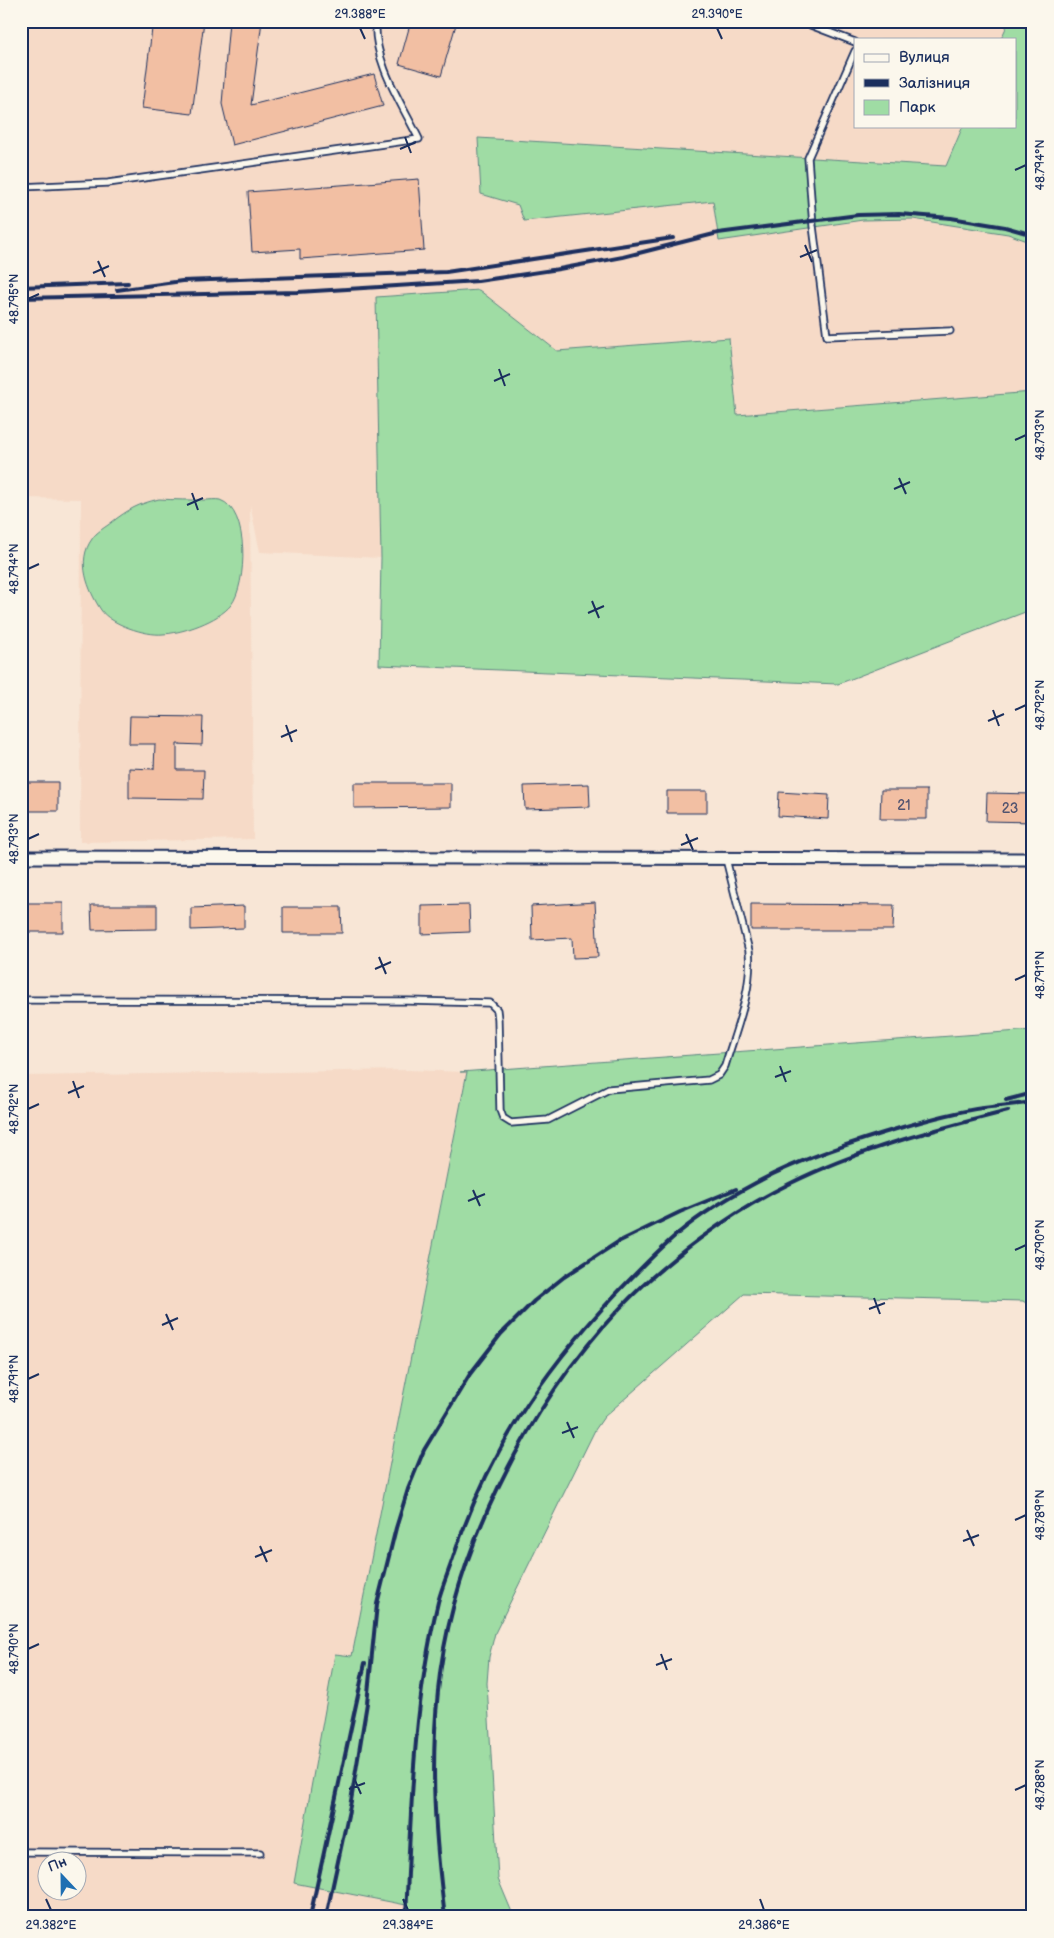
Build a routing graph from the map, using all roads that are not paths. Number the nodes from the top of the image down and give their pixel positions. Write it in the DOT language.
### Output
graph roads {
  1 [pos="376,21"];
  2 [pos="800,21"];
  3 [pos="854,42"];
  4 [pos="854,53"];
  5 [pos="21,187"];
  6 [pos="950,331"];
  7 [pos="21,857"];
  8 [pos="726,859"];
  9 [pos="1033,859"];
  10 [pos="21,1000"];
  11 [pos="21,1852"];
  12 [pos="260,1853"];
  1 -- 5 [label="lane"];
  2 -- 3 [label="lane"];
  4 -- 6 [label="lane"];
  7 -- 8 [label="street"];
  8 -- 9 [label="street"];
  8 -- 10 [label="lane"];
  11 -- 12 [label="lane"];
}
